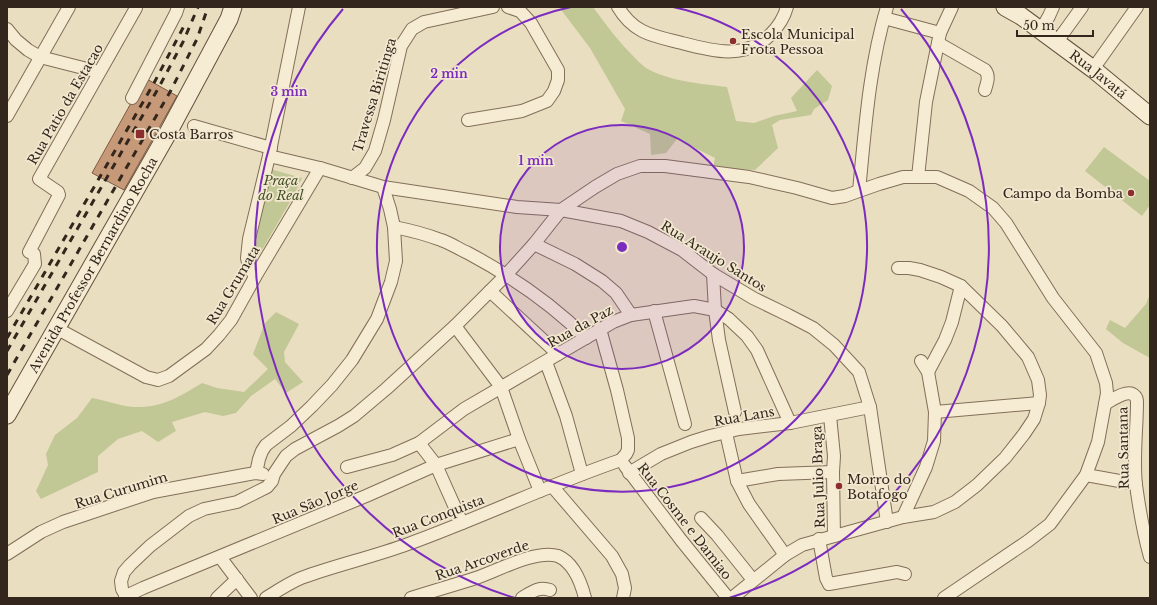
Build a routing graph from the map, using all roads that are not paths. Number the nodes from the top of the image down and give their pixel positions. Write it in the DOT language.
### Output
graph roads {
  1 [pos="69,7"];
  2 [pos="178,7"];
  3 [pos="234,7"];
  4 [pos="299,7"];
  5 [pos="493,7"];
  6 [pos="508,7"];
  7 [pos="618,7"];
  8 [pos="787,7"];
  9 [pos="952,7"];
  10 [pos="1005,7"];
  11 [pos="1053,7"];
  12 [pos="1082,7"];
  13 [pos="1137,7"];
  14 [pos="136,8"];
  15 [pos="886,12"];
  16 [pos="1023,12"];
  17 [pos="7,29"];
  18 [pos="1041,30"];
  19 [pos="939,38"];
  20 [pos="1056,43"];
  21 [pos="40,57"];
  22 [pos="1093,69"];
  23 [pos="99,72"];
  24 [pos="985,90"];
  25 [pos="132,98"];
  26 [pos="7,116"];
  27 [pos="1150,116"];
  28 [pos="468,120"];
  29 [pos="194,126"];
  30 [pos="270,152"];
  31 [pos="320,168"];
  32 [pos="918,177"];
  33 [pos="352,178"];
  34 [pos="383,187"];
  35 [pos="859,192"];
  36 [pos="561,210"];
  37 [pos="394,227"];
  38 [pos="534,244"];
  39 [pos="898,268"];
  40 [pos="713,274"];
  41 [pos="506,275"];
  42 [pos="254,278"];
  43 [pos="961,286"];
  44 [pos="490,291"];
  45 [pos="715,310"];
  46 [pos="7,311"];
  47 [pos="654,311"];
  48 [pos="631,315"];
  49 [pos="455,326"];
  50 [pos="56,328"];
  51 [pos="600,329"];
  52 [pos="586,338"];
  53 [pos="558,354"];
  54 [pos="921,361"];
  55 [pos="546,362"];
  56 [pos="928,372"];
  57 [pos="501,387"];
  58 [pos="1039,403"];
  59 [pos="1105,404"];
  60 [pos="870,407"];
  61 [pos="735,412"];
  62 [pos="935,412"];
  63 [pos="7,415"];
  64 [pos="830,416"];
  65 [pos="790,423"];
  66 [pos="685,424"];
  67 [pos="726,433"];
  68 [pos="519,439"];
  69 [pos="419,443"];
  70 [pos="621,460"];
  71 [pos="436,465"];
  72 [pos="347,467"];
  73 [pos="833,472"];
  74 [pos="256,473"];
  75 [pos="629,473"];
  76 [pos="274,474"];
  77 [pos="582,474"];
  78 [pos="1086,475"];
  79 [pos="737,481"];
  80 [pos="1136,484"];
  81 [pos="552,486"];
  82 [pos="540,490"];
  83 [pos="903,517"];
  84 [pos="702,518"];
  85 [pos="887,522"];
  86 [pos="462,523"];
  87 [pos="834,536"];
  88 [pos="819,539"];
  89 [pos="7,554"];
  90 [pos="785,555"];
  91 [pos="220,557"];
  92 [pos="1150,557"];
  93 [pos="905,574"];
  94 [pos="237,580"];
  95 [pos="753,580"];
  96 [pos="550,590"];
  97 [pos="125,597"];
  98 [pos="217,598"];
  99 [pos="251,598"];
  100 [pos="266,598"];
  101 [pos="411,598"];
  102 [pos="522,598"];
  103 [pos="586,598"];
  104 [pos="623,598"];
  105 [pos="728,598"];
  106 [pos="732,598"];
  107 [pos="944,598"];
  1 -- 21 [label="street"];
  2 -- 25 [label="street"];
  3 -- 50 [label="main road, Avenida Professor Bernardino Rocha"];
  4 -- 30 [label="street"];
  5 -- 33 [label="street, Travessa Biritinga"];
  6 -- 28 [label="street"];
  7 -- 8 [label="street"];
  9 -- 19 [label="street"];
  10 -- 16 [label="main road, Rua Javatá"];
  11 -- 18 [label="street"];
  12 -- 20 [label="street"];
  13 -- 22 [label="street"];
  14 -- 23 [label="street, Rua Patio da Estacao"];
  15 -- 19 [label="street"];
  15 -- 35 [label="street"];
  16 -- 18 [label="main road, Rua Javatá"];
  17 -- 21 [label="street"];
  18 -- 20 [label="main road, Rua Javatá"];
  19 -- 24 [label="street"];
  19 -- 32 [label="street"];
  20 -- 22 [label="main road, Rua Javatá"];
  21 -- 23 [label="street"];
  21 -- 26 [label="street"];
  22 -- 27 [label="main road, Rua Javatá"];
  23 -- 46 [label="street, Rua Patio da Estacao"];
  29 -- 30 [label="street, Rua Araujo Santos"];
  30 -- 31 [label="street, Rua Araujo Santos"];
  30 -- 42 [label="street"];
  31 -- 33 [label="street, Rua Araujo Santos"];
  31 -- 42 [label="street, Rua Grumata"];
  32 -- 35 [label="street"];
  32 -- 59 [label="street"];
  33 -- 34 [label="street, Rua Araujo Santos"];
  34 -- 36 [label="street, Rua Araujo Santos"];
  34 -- 37 [label="street"];
  35 -- 36 [label="street"];
  36 -- 38 [label="street"];
  36 -- 40 [label="street, Rua Araujo Santos"];
  37 -- 41 [label="street"];
  37 -- 74 [label="street"];
  38 -- 41 [label="street"];
  38 -- 48 [label="street"];
  39 -- 43 [label="street"];
  40 -- 45 [label="street"];
  40 -- 60 [label="street, Rua Araujo Santos"];
  41 -- 44 [label="street"];
  41 -- 52 [label="street"];
  42 -- 50 [label="street, Rua Grumata"];
  43 -- 56 [label="street"];
  43 -- 58 [label="street"];
  44 -- 49 [label="street"];
  44 -- 53 [label="street"];
  45 -- 47 [label="street, Rua da Paz"];
  45 -- 61 [label="street"];
  45 -- 65 [label="street, Rua da Paz"];
  47 -- 48 [label="street, Rua da Paz"];
  47 -- 66 [label="street"];
  48 -- 51 [label="street, Rua da Paz"];
  49 -- 57 [label="street"];
  49 -- 76 [label="street"];
  50 -- 63 [label="main road, Avenida Professor Bernardino Rocha"];
  51 -- 52 [label="street, Rua da Paz"];
  51 -- 70 [label="street"];
  52 -- 53 [label="street, Rua da Paz"];
  53 -- 55 [label="street, Rua da Paz"];
  54 -- 56 [label="street"];
  55 -- 57 [label="street, Rua da Paz"];
  55 -- 77 [label="street"];
  56 -- 62 [label="street"];
  57 -- 68 [label="street"];
  57 -- 69 [label="street, Rua da Paz"];
  58 -- 62 [label="street"];
  58 -- 83 [label="street"];
  59 -- 78 [label="street"];
  59 -- 80 [label="street, Rua Santana"];
  60 -- 64 [label="street, Rua Lans"];
  60 -- 85 [label="street, Rua Araujo Santos"];
  62 -- 83 [label="street"];
  64 -- 65 [label="street, Rua Lans"];
  64 -- 73 [label="street, Rua Julio Braga"];
  65 -- 67 [label="street, Rua Lans"];
  67 -- 75 [label="street, Rua Lans"];
  67 -- 79 [label="street"];
  68 -- 71 [label="street, Rua São Jorge"];
  68 -- 82 [label="street"];
  69 -- 71 [label="street"];
  69 -- 72 [label="street, Rua da Paz"];
  70 -- 75 [label="street, Rua Cosme e Damiao"];
  70 -- 77 [label="street, Rua Conquista"];
  71 -- 86 [label="street"];
  71 -- 91 [label="street, Rua São Jorge"];
  73 -- 79 [label="street"];
  73 -- 87 [label="street, Rua Julio Braga"];
  74 -- 76 [label="street, Rua Curumim"];
  74 -- 89 [label="street, Rua Curumim"];
  75 -- 105 [label="street, Rua Cosme e Damiao"];
  76 -- 97 [label="street"];
  77 -- 81 [label="street, Rua Conquista"];
  78 -- 80 [label="street"];
  78 -- 107 [label="street"];
  79 -- 90 [label="street"];
  80 -- 92 [label="street, Rua Santana"];
  81 -- 82 [label="street, Rua Conquista"];
  81 -- 104 [label="street"];
  82 -- 86 [label="street, Rua Conquista"];
  83 -- 85 [label="street"];
  84 -- 95 [label="street"];
  85 -- 87 [label="street"];
  86 -- 100 [label="street, Rua Conquista"];
  87 -- 88 [label="street"];
  88 -- 90 [label="street"];
  88 -- 93 [label="street"];
  90 -- 95 [label="street"];
  91 -- 94 [label="street"];
  91 -- 97 [label="street, Rua São Jorge"];
  94 -- 98 [label="street"];
  94 -- 99 [label="street"];
  95 -- 106 [label="street"];
  96 -- 102 [label="street"];
  101 -- 103 [label="street, Rua Arcoverde"];
}
